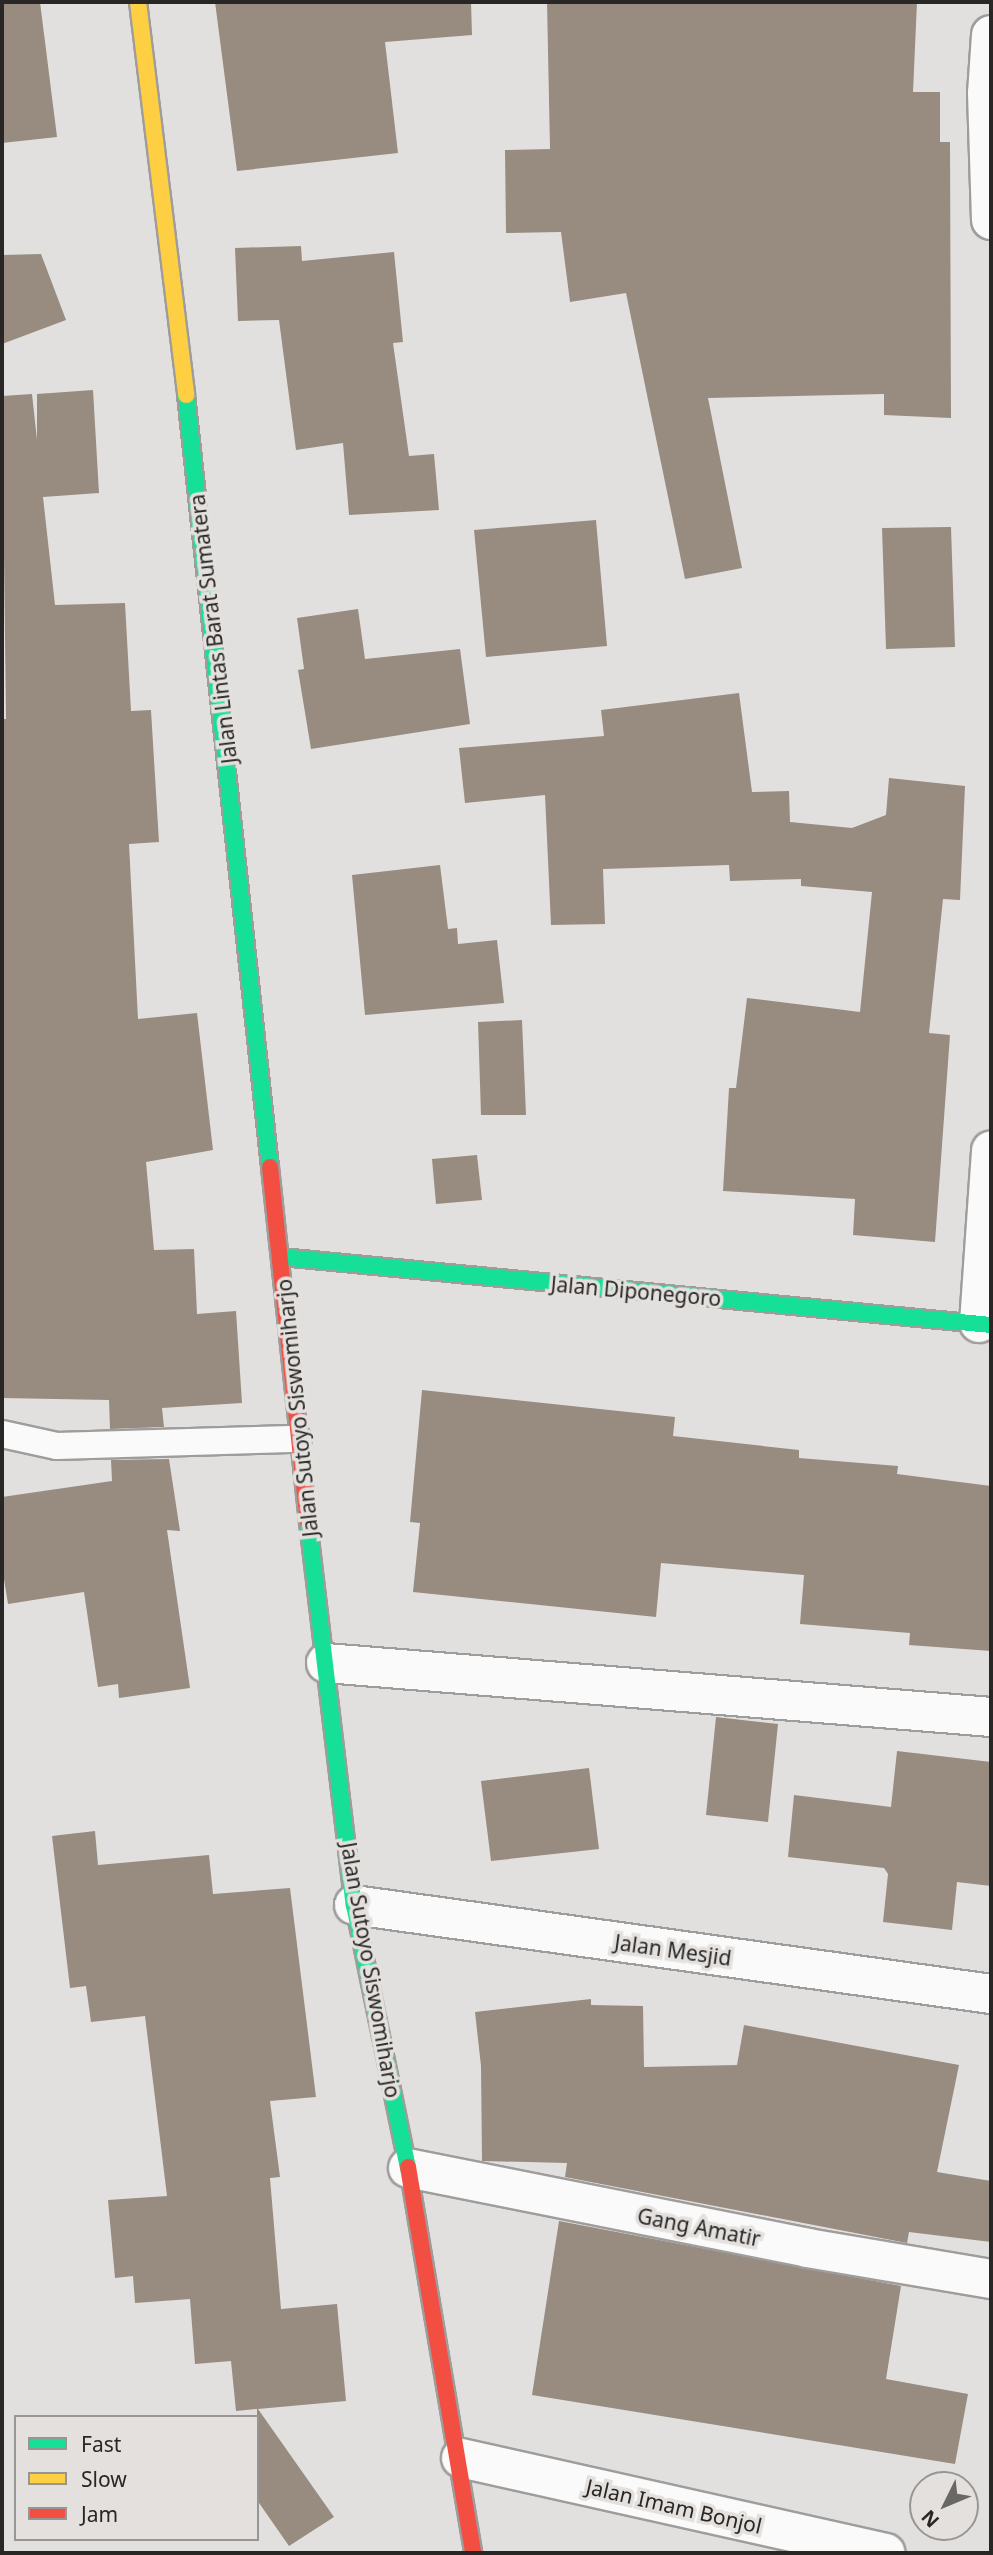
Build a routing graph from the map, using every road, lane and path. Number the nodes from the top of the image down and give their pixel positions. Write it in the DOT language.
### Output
graph roads {
  1 [pos="138,2"];
  2 [pos="991,35"];
  3 [pos="991,220"];
  4 [pos="991,1150"];
  5 [pos="281,1257"];
  6 [pos="985,1324"];
  7 [pos="2,1434"];
  8 [pos="298,1439"];
  9 [pos="326,1663"];
  10 [pos="991,1717"];
  11 [pos="354,1905"];
  12 [pos="991,1994"];
  13 [pos="408,2168"];
  14 [pos="991,2279"];
  15 [pos="461,2458"];
  16 [pos="473,2553"];
  17 [pos="886,2553"];
  1 -- 5 [label="main road, Jalan Lintas Barat Sumatera"];
  2 -- 3 [label="street"];
  4 -- 6 [label="street"];
  5 -- 6 [label="main road, Jalan Diponegoro"];
  5 -- 8 [label="main road, Jalan Sutoyo Siswomiharjo"];
  7 -- 8 [label="lane"];
  8 -- 9 [label="main road, Jalan Sutoyo Siswomiharjo"];
  9 -- 10 [label="street"];
  9 -- 11 [label="main road, Jalan Sutoyo Siswomiharjo"];
  11 -- 12 [label="street, Jalan Mesjid"];
  11 -- 13 [label="main road, Jalan Sutoyo Siswomiharjo"];
  13 -- 14 [label="street, Gang Amatir"];
  13 -- 15 [label="main road, Jalan Sutoyo Siswomiharjo"];
  15 -- 16 [label="main road, Jalan Sutoyo Siswomiharjo"];
  15 -- 17 [label="street, Jalan Imam Bonjol"];
}
